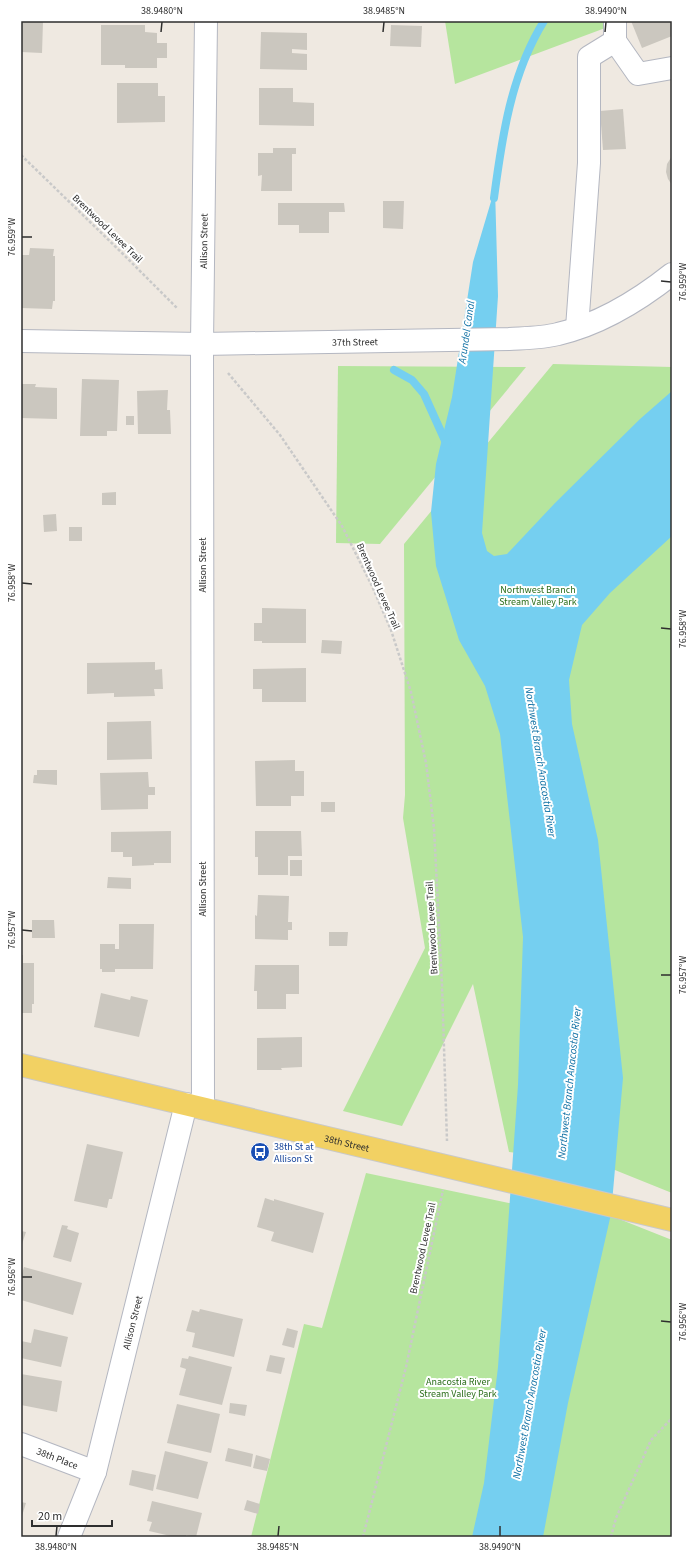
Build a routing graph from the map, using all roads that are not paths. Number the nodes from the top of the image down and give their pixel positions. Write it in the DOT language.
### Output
graph roads {
  1 [pos="206,21"];
  2 [pos="615,31"];
  3 [pos="672,68"];
  4 [pos="672,274"];
  5 [pos="577,328"];
  6 [pos="21,341"];
  7 [pos="202,344"];
  8 [pos="21,1065"];
  9 [pos="194,1106"];
  10 [pos="672,1220"];
  11 [pos="21,1444"];
  12 [pos="95,1472"];
  13 [pos="69,1537"];
  1 -- 7 [label="street, Allison Street"];
  2 -- 3 [label="street"];
  2 -- 5 [label="street"];
  4 -- 5 [label="street, 37th Street"];
  5 -- 7 [label="street, 37th Street"];
  6 -- 7 [label="street, 37th Street"];
  7 -- 9 [label="street, Allison Street"];
  8 -- 9 [label="main road, 38th Street"];
  9 -- 10 [label="main road, 38th Street"];
  9 -- 12 [label="street, Allison Street"];
  11 -- 12 [label="street, 38th Place"];
  12 -- 13 [label="street, Allison Street"];
}
